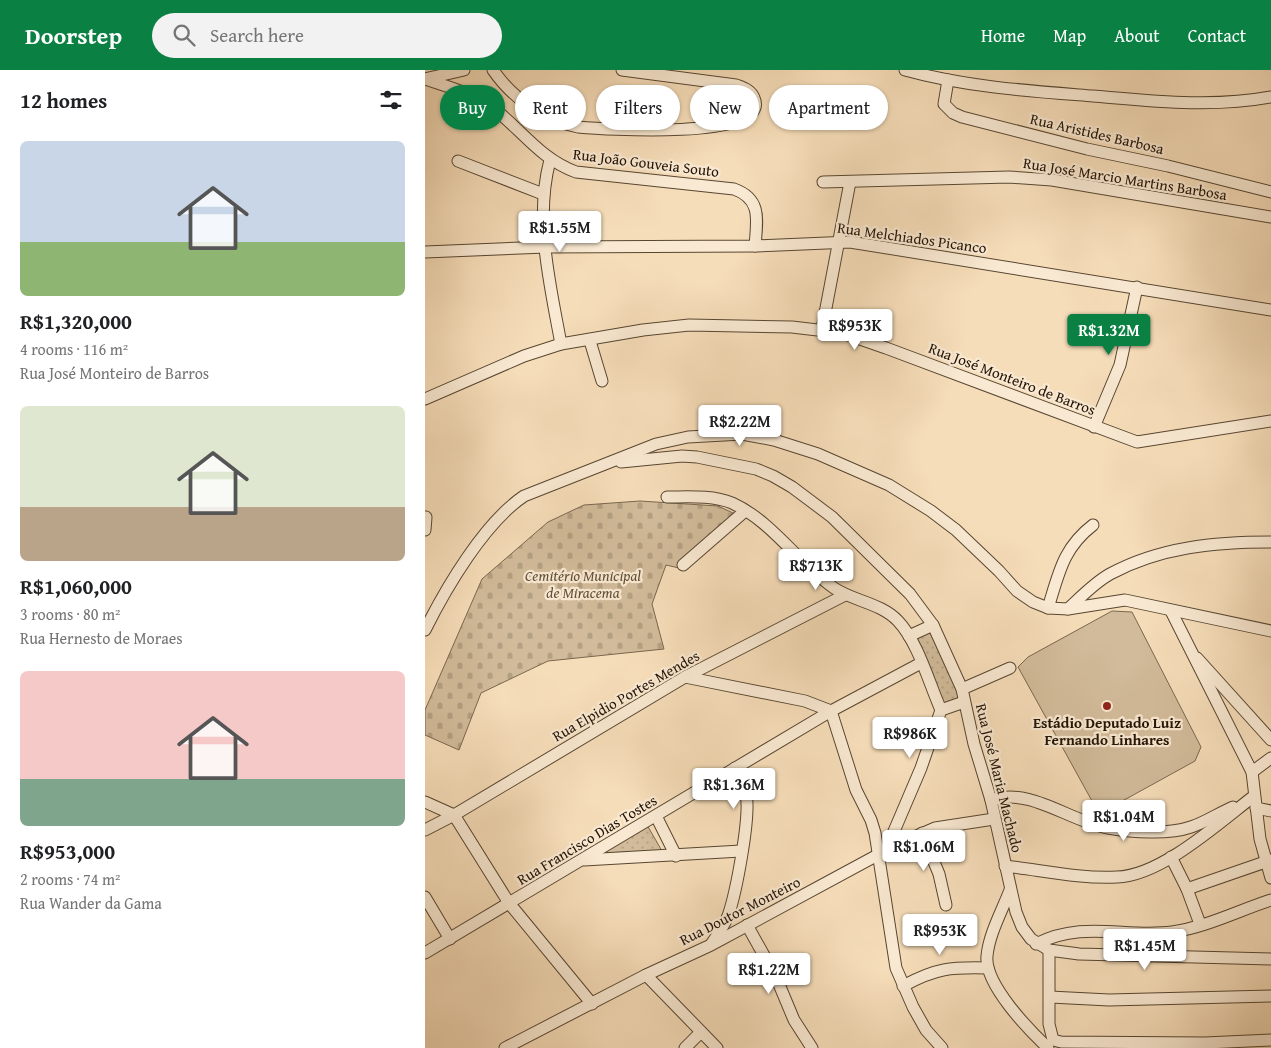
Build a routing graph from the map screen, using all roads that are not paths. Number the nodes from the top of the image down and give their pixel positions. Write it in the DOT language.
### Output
graph roads {
  1 [pos="464,70"];
  2 [pos="493,70"];
  3 [pos="622,70"];
  4 [pos="905,70"];
  5 [pos="425,79"];
  6 [pos="948,80"];
  7 [pos="1271,97"];
  8 [pos="550,160"];
  9 [pos="458,161"];
  10 [pos="823,182"];
  11 [pos="850,182"];
  12 [pos="1271,192"];
  13 [pos="543,194"];
  14 [pos="1271,217"];
  15 [pos="837,241"];
  16 [pos="755,246"];
  17 [pos="546,248"];
  18 [pos="425,252"];
  19 [pos="1137,288"];
  20 [pos="1271,310"];
  21 [pos="822,329"];
  22 [pos="591,341"];
  23 [pos="561,344"];
  24 [pos="602,381"];
  25 [pos="425,399"];
  26 [pos="1271,421"];
  27 [pos="1094,427"];
  28 [pos="612,463"];
  29 [pos="667,498"];
  30 [pos="745,511"];
  31 [pos="426,517"];
  32 [pos="1093,525"];
  33 [pos="425,530"];
  34 [pos="1271,542"];
  35 [pos="683,565"];
  36 [pos="845,595"];
  37 [pos="1048,608"];
  38 [pos="1068,609"];
  39 [pos="1171,611"];
  40 [pos="933,625"];
  41 [pos="425,630"];
  42 [pos="1270,632"];
  43 [pos="909,636"];
  44 [pos="1188,650"];
  45 [pos="921,663"];
  46 [pos="1010,668"];
  47 [pos="685,677"];
  48 [pos="962,689"];
  49 [pos="964,702"];
  50 [pos="941,710"];
  51 [pos="831,711"];
  52 [pos="1271,740"];
  53 [pos="1271,758"];
  54 [pos="735,768"];
  55 [pos="1252,772"];
  56 [pos="991,800"];
  57 [pos="425,802"];
  58 [pos="1253,802"];
  59 [pos="1271,811"];
  60 [pos="454,815"];
  61 [pos="656,816"];
  62 [pos="994,819"];
  63 [pos="425,830"];
  64 [pos="922,833"];
  65 [pos="741,851"];
  66 [pos="882,852"];
  67 [pos="676,856"];
  68 [pos="1171,857"];
  69 [pos="582,860"];
  70 [pos="1268,861"];
  71 [pos="1005,866"];
  72 [pos="1271,878"];
  73 [pos="1187,889"];
  74 [pos="1010,890"];
  75 [pos="425,898"];
  76 [pos="1271,900"];
  77 [pos="509,903"];
  78 [pos="946,905"];
  79 [pos="1200,924"];
  80 [pos="747,925"];
  81 [pos="450,939"];
  82 [pos="1033,941"];
  83 [pos="711,945"];
  84 [pos="1049,950"];
  85 [pos="425,953"];
  86 [pos="1271,959"];
  87 [pos="988,968"];
  88 [pos="646,975"];
  89 [pos="903,986"];
  90 [pos="1271,996"];
  91 [pos="1050,997"];
  92 [pos="591,1004"];
  93 [pos="701,1032"];
  94 [pos="1271,1040"];
  95 [pos="1201,1045"];
  96 [pos="505,1048"];
  97 [pos="685,1048"];
  98 [pos="717,1048"];
  99 [pos="812,1048"];
  100 [pos="942,1048"];
  101 [pos="1048,1048"];
  1 -- 5 [label="street"];
  2 -- 3 [label="street"];
  4 -- 6 [label="street"];
  5 -- 8 [label="street, Rua João Gouveia Souto"];
  6 -- 7 [label="street"];
  6 -- 12 [label="street, Rua Aristides Barbosa"];
  8 -- 13 [label="street"];
  8 -- 16 [label="street, Rua João Gouveia Souto"];
  9 -- 13 [label="street"];
  10 -- 11 [label="street, Rua José Marcio Martins Barbosa"];
  11 -- 14 [label="street, Rua José Marcio Martins Barbosa"];
  11 -- 15 [label="street"];
  13 -- 17 [label="street"];
  15 -- 16 [label="street, Rua Melchiados Picanco"];
  15 -- 19 [label="street, Rua Melchiados Picanco"];
  15 -- 21 [label="street"];
  16 -- 17 [label="street, Rua Melchiados Picanco"];
  17 -- 18 [label="street, Rua Melchiados Picanco"];
  17 -- 23 [label="street"];
  19 -- 20 [label="street, Rua Melchiados Picanco"];
  19 -- 27 [label="street"];
  21 -- 22 [label="street, Rua José Monteiro de Barros"];
  21 -- 27 [label="street, Rua José Monteiro de Barros"];
  22 -- 23 [label="street, Rua José Monteiro de Barros"];
  22 -- 24 [label="street"];
  23 -- 25 [label="street, Rua José Monteiro de Barros"];
  26 -- 27 [label="street, Rua José Monteiro de Barros"];
  28 -- 37 [label="street"];
  28 -- 40 [label="street, Rua José Maria Machado"];
  28 -- 41 [label="street"];
  29 -- 30 [label="street"];
  30 -- 35 [label="street"];
  30 -- 36 [label="street"];
  31 -- 33 [label="street"];
  32 -- 37 [label="street"];
  34 -- 38 [label="street"];
  36 -- 43 [label="street"];
  36 -- 47 [label="street, Rua Elpidio Portes Mendes"];
  37 -- 38 [label="street"];
  38 -- 39 [label="street"];
  39 -- 42 [label="street"];
  39 -- 44 [label="street"];
  40 -- 43 [label="street"];
  40 -- 48 [label="street, Rua José Maria Machado"];
  43 -- 45 [label="street"];
  44 -- 52 [label="street"];
  44 -- 55 [label="street"];
  45 -- 50 [label="street"];
  45 -- 51 [label="street, Rua Francisco Dias Tostes"];
  46 -- 48 [label="street"];
  47 -- 51 [label="street"];
  47 -- 60 [label="street, Rua Elpidio Portes Mendes"];
  48 -- 49 [label="street, Rua José Maria Machado"];
  49 -- 50 [label="street"];
  49 -- 56 [label="street, Rua José Maria Machado"];
  50 -- 66 [label="street"];
  51 -- 54 [label="street, Rua Francisco Dias Tostes"];
  51 -- 66 [label="street"];
  53 -- 55 [label="street"];
  54 -- 61 [label="street, Rua Francisco Dias Tostes"];
  54 -- 65 [label="street"];
  55 -- 58 [label="street"];
  56 -- 58 [label="street"];
  56 -- 62 [label="street, Rua José Maria Machado"];
  57 -- 60 [label="street"];
  58 -- 59 [label="street"];
  58 -- 68 [label="street"];
  58 -- 70 [label="street"];
  60 -- 63 [label="street, Rua Elpidio Portes Mendes"];
  60 -- 77 [label="street"];
  61 -- 67 [label="street"];
  61 -- 69 [label="street, Rua Francisco Dias Tostes"];
  62 -- 64 [label="street, Rua Doutor Monteiro"];
  62 -- 71 [label="street, Rua José Maria Machado"];
  64 -- 66 [label="street, Rua Doutor Monteiro"];
  64 -- 78 [label="street"];
  65 -- 67 [label="street"];
  65 -- 83 [label="street"];
  66 -- 80 [label="street, Rua Doutor Monteiro"];
  66 -- 89 [label="street"];
  67 -- 69 [label="street"];
  68 -- 71 [label="street"];
  68 -- 73 [label="street"];
  69 -- 77 [label="street, Rua Francisco Dias Tostes"];
  70 -- 72 [label="street"];
  70 -- 73 [label="street"];
  71 -- 74 [label="street, Rua José Maria Machado"];
  73 -- 79 [label="street"];
  74 -- 82 [label="street, Rua José Maria Machado"];
  74 -- 87 [label="street"];
  75 -- 81 [label="street"];
  76 -- 79 [label="street"];
  77 -- 81 [label="street, Rua Francisco Dias Tostes"];
  77 -- 92 [label="street"];
  79 -- 82 [label="street"];
  80 -- 83 [label="street, Rua Doutor Monteiro"];
  80 -- 99 [label="street"];
  81 -- 85 [label="street, Rua Francisco Dias Tostes"];
  82 -- 84 [label="street"];
  83 -- 88 [label="street, Rua Doutor Monteiro"];
  84 -- 86 [label="street"];
  84 -- 91 [label="street"];
  87 -- 89 [label="street"];
  87 -- 101 [label="street"];
  88 -- 92 [label="street, Rua Doutor Monteiro"];
  88 -- 93 [label="street"];
  89 -- 100 [label="street"];
  90 -- 91 [label="street"];
  91 -- 95 [label="street"];
  92 -- 96 [label="street, Rua Doutor Monteiro"];
  93 -- 97 [label="street"];
  93 -- 98 [label="street"];
  94 -- 95 [label="street"];
}
